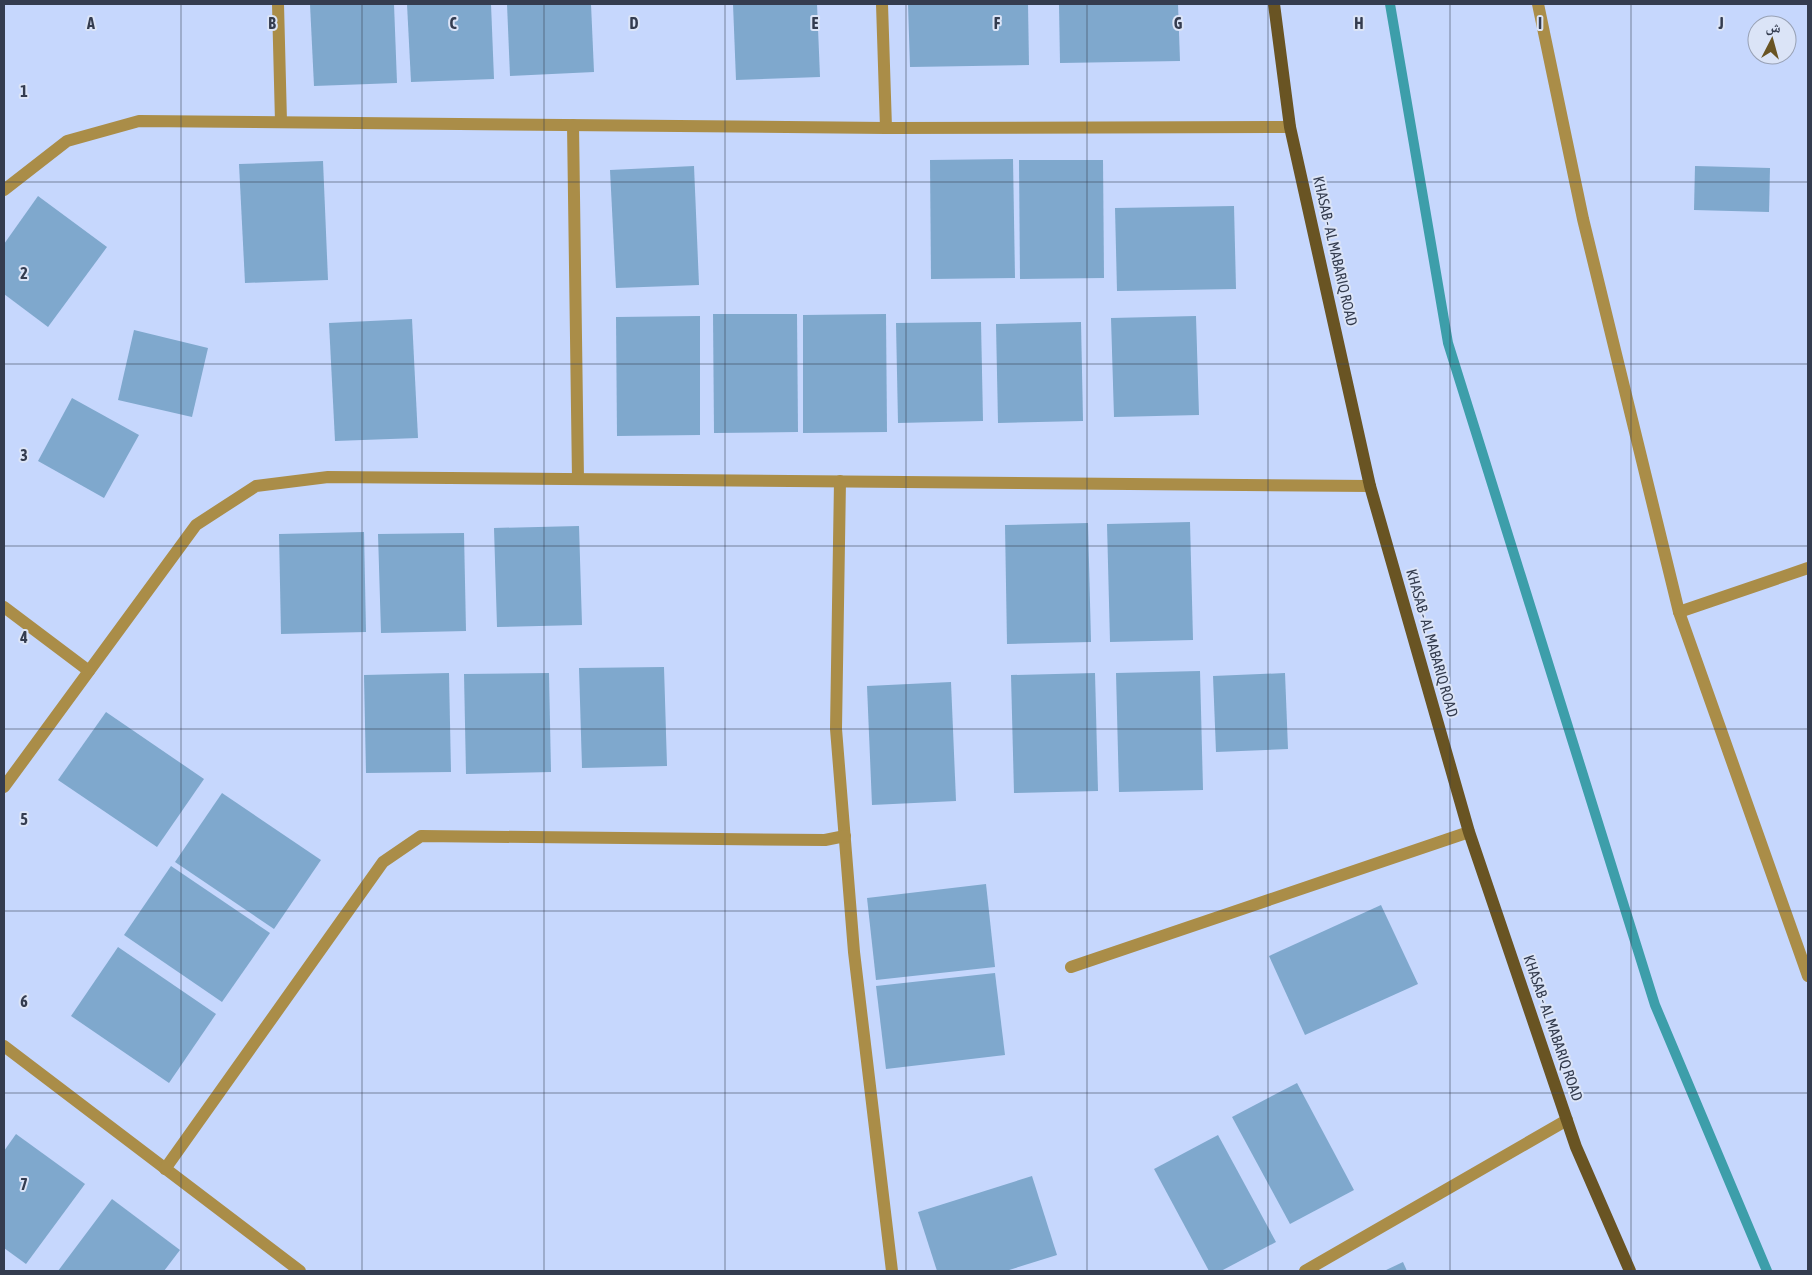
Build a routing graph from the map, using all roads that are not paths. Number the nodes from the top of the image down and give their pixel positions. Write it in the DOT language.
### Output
graph roads {
  1 [pos="278,4"];
  2 [pos="882,4"];
  3 [pos="1274,4"];
  4 [pos="1538,4"];
  5 [pos="281,122"];
  6 [pos="573,125"];
  7 [pos="1290,127"];
  8 [pos="886,128"];
  9 [pos="4,190"];
  10 [pos="578,479"];
  11 [pos="840,481"];
  12 [pos="1370,486"];
  13 [pos="1808,568"];
  14 [pos="4,607"];
  15 [pos="1679,612"];
  16 [pos="89,671"];
  17 [pos="4,787"];
  18 [pos="1469,832"];
  19 [pos="845,836"];
  20 [pos="1071,967"];
  21 [pos="1807,971"];
  22 [pos="4,1046"];
  23 [pos="1567,1120"];
  24 [pos="166,1169"];
  25 [pos="300,1271"];
  26 [pos="892,1271"];
  27 [pos="1305,1271"];
  28 [pos="1630,1271"];
  1 -- 5 [label="street"];
  2 -- 8 [label="street"];
  3 -- 7 [label="main road, KHASAB - AL MABARIQ ROAD"];
  4 -- 15 [label="street"];
  5 -- 6 [label="street"];
  5 -- 9 [label="street"];
  6 -- 8 [label="street"];
  6 -- 10 [label="street"];
  7 -- 8 [label="street"];
  7 -- 12 [label="main road, KHASAB - AL MABARIQ ROAD"];
  10 -- 11 [label="street"];
  10 -- 16 [label="street"];
  11 -- 12 [label="street"];
  11 -- 19 [label="street"];
  12 -- 18 [label="main road, KHASAB - AL MABARIQ ROAD"];
  13 -- 15 [label="street"];
  14 -- 16 [label="street"];
  15 -- 21 [label="street"];
  16 -- 17 [label="street"];
  18 -- 20 [label="street"];
  18 -- 23 [label="main road, KHASAB - AL MABARIQ ROAD"];
  19 -- 24 [label="street"];
  19 -- 26 [label="street"];
  22 -- 24 [label="street"];
  23 -- 27 [label="street"];
  23 -- 28 [label="main road, KHASAB - AL MABARIQ ROAD"];
  24 -- 25 [label="street"];
}
